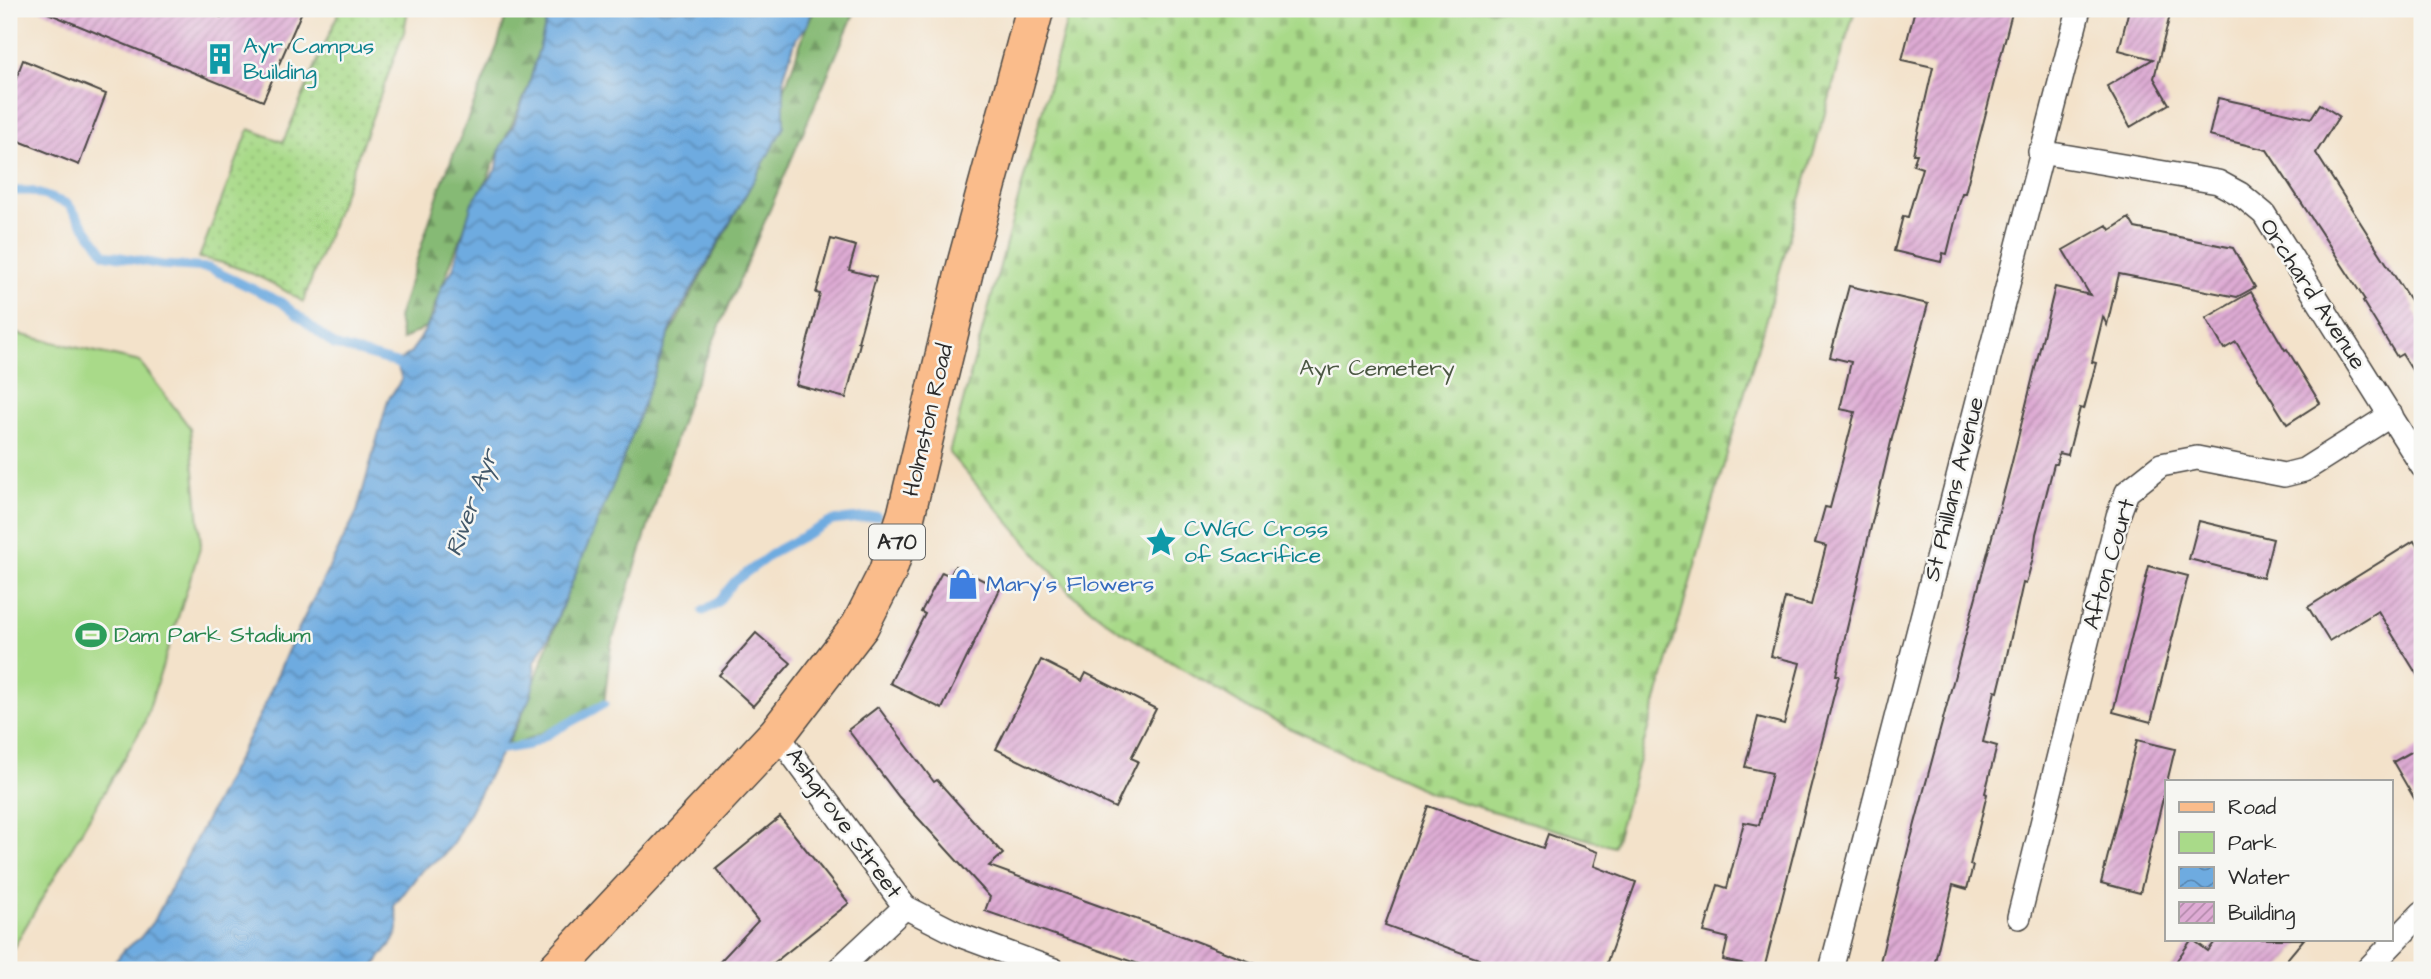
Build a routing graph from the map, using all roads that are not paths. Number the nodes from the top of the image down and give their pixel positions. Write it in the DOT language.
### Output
graph roads {
  1 [pos="1035,9"];
  2 [pos="2079,9"];
  3 [pos="2040,152"];
  4 [pos="2391,415"];
  5 [pos="2422,466"];
  6 [pos="778,734"];
  7 [pos="905,907"];
  8 [pos="2422,912"];
  9 [pos="2019,917"];
  10 [pos="556,970"];
  11 [pos="838,970"];
  12 [pos="1054,970"];
  13 [pos="1831,970"];
  14 [pos="2367,970"];
  1 -- 6 [label="main road, Holmston Road / A70"];
  2 -- 3 [label="street, St Phillans Avenue"];
  3 -- 4 [label="street, Orchard Avenue"];
  3 -- 13 [label="street, St Phillans Avenue"];
  4 -- 5 [label="street, Orchard Avenue"];
  4 -- 9 [label="street, Afton Court"];
  6 -- 7 [label="street, Ashgrove Street"];
  6 -- 10 [label="main road, Holmston Road / A70"];
  7 -- 11 [label="street, Ashgrove Street"];
  7 -- 12 [label="street"];
  8 -- 14 [label="street"];
}
